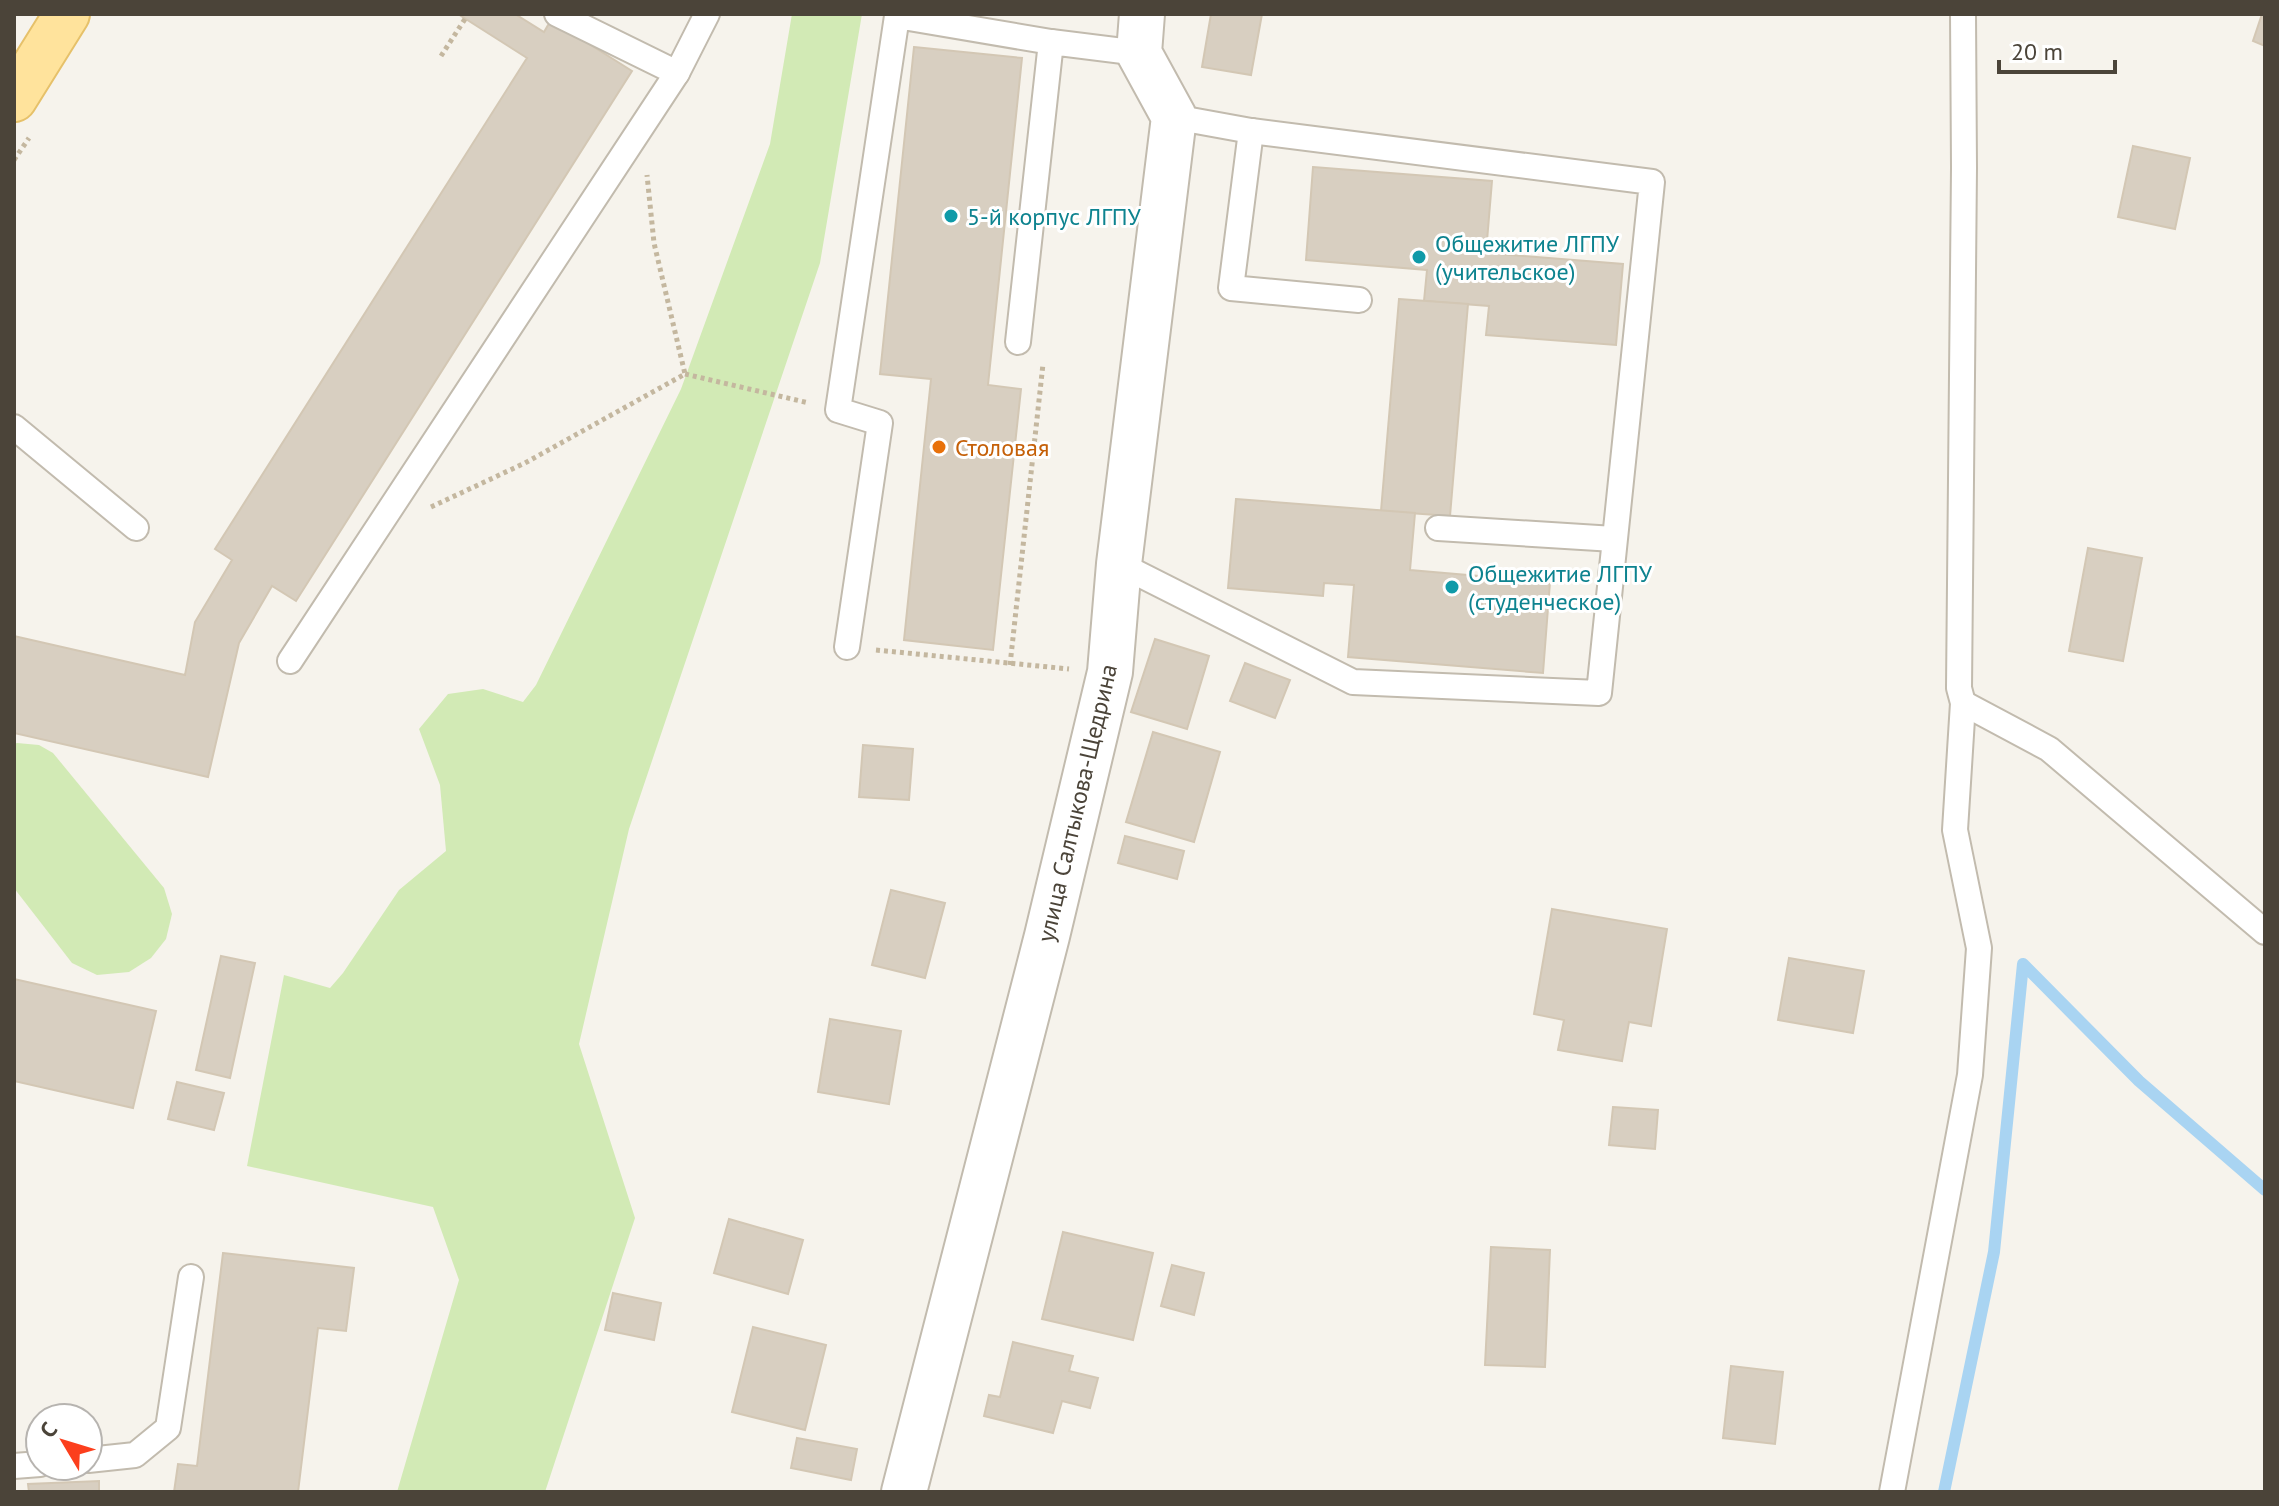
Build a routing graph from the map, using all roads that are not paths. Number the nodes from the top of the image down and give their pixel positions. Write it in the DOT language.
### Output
graph roads {
  1 [pos="67,14"];
  2 [pos="557,14"];
  3 [pos="707,14"];
  4 [pos="1963,14"];
  5 [pos="1140,34"];
  6 [pos="1051,42"];
  7 [pos="677,73"];
  8 [pos="14,99"];
  9 [pos="1174,117"];
  10 [pos="1251,131"];
  11 [pos="1359,300"];
  12 [pos="1018,342"];
  13 [pos="14,427"];
  14 [pos="136,528"];
  15 [pos="1438,528"];
  16 [pos="1614,539"];
  17 [pos="1119,564"];
  18 [pos="847,647"];
  19 [pos="290,661"];
  20 [pos="1963,703"];
  21 [pos="2265,932"];
  22 [pos="191,1277"];
  23 [pos="104,1458"];
  24 [pos="904,1492"];
  25 [pos="1892,1492"];
  1 -- 8 [label="main road"];
  2 -- 7 [label="lane"];
  3 -- 7 [label="lane"];
  4 -- 20 [label="lane"];
  5 -- 6 [label="lane"];
  5 -- 9 [label="street"];
  6 -- 12 [label="lane"];
  6 -- 18 [label="lane"];
  7 -- 19 [label="lane"];
  9 -- 10 [label="lane"];
  9 -- 17 [label="street, улица Салтыкова-Щедрина"];
  10 -- 11 [label="lane"];
  10 -- 16 [label="lane"];
  13 -- 14 [label="lane"];
  15 -- 16 [label="lane"];
  16 -- 17 [label="lane"];
  17 -- 24 [label="street, улица Салтыкова-Щедрина"];
  20 -- 21 [label="lane"];
  20 -- 25 [label="lane"];
  22 -- 23 [label="lane"];
}
